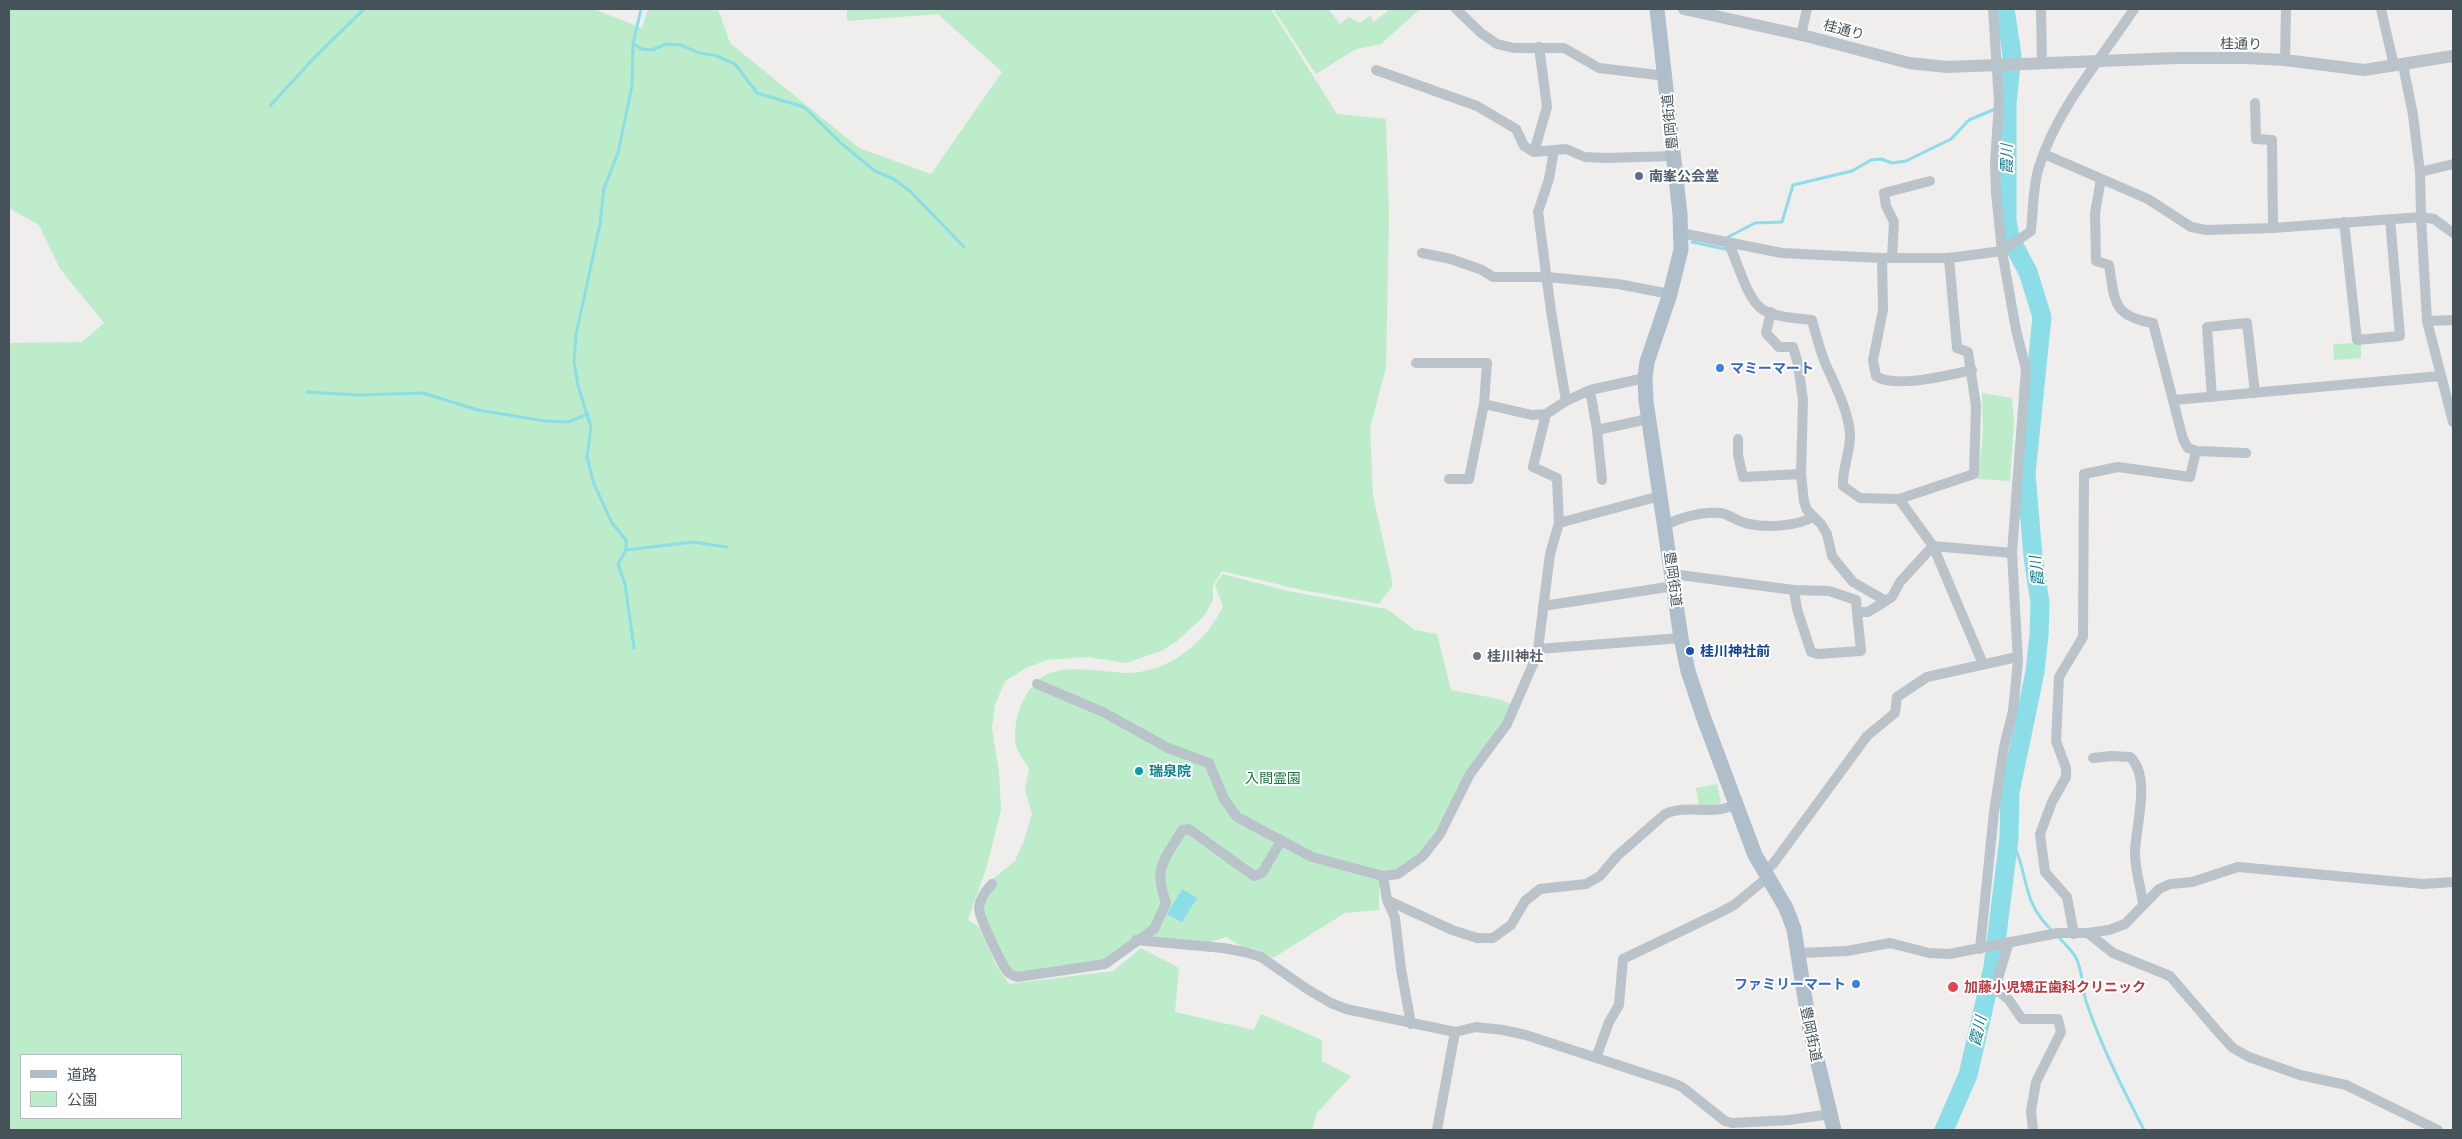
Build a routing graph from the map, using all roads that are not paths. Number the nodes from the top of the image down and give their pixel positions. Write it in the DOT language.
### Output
graph roads {
  1 [pos="1456,9"];
  2 [pos="1657,9"];
  3 [pos="1684,9"];
  4 [pos="1807,9"];
  5 [pos="1993,9"];
  6 [pos="2041,9"];
  7 [pos="2134,9"];
  8 [pos="2286,9"];
  9 [pos="2381,9"];
  10 [pos="1801,35"];
  11 [pos="1539,47"];
  12 [pos="2453,56"];
  13 [pos="2285,60"];
  14 [pos="2098,62"];
  15 [pos="2042,64"];
  16 [pos="1997,65"];
  17 [pos="2398,66"];
  18 [pos="1376,70"];
  19 [pos="1666,76"];
  20 [pos="2255,103"];
  21 [pos="1554,150"];
  22 [pos="1534,152"];
  23 [pos="2044,154"];
  24 [pos="1674,156"];
  25 [pos="2453,164"];
  26 [pos="2420,172"];
  27 [pos="2100,179"];
  28 [pos="1930,181"];
  29 [pos="2421,217"];
  30 [pos="2390,219"];
  31 [pos="2344,222"];
  32 [pos="2273,228"];
  33 [pos="1681,233"];
  34 [pos="2453,233"];
  35 [pos="1728,244"];
  36 [pos="2002,251"];
  37 [pos="1422,253"];
  38 [pos="1887,258"];
  39 [pos="1949,258"];
  40 [pos="1548,278"];
  41 [pos="1670,294"];
  42 [pos="1771,312"];
  43 [pos="2453,320"];
  44 [pos="2427,321"];
  45 [pos="1416,363"];
  46 [pos="1972,370"];
  47 [pos="2440,376"];
  48 [pos="1645,378"];
  49 [pos="1590,390"];
  50 [pos="2254,393"];
  51 [pos="2212,397"];
  52 [pos="2174,400"];
  53 [pos="1566,401"];
  54 [pos="1484,404"];
  55 [pos="1546,414"];
  56 [pos="1648,419"];
  57 [pos="2453,422"];
  58 [pos="1597,430"];
  59 [pos="1738,439"];
  60 [pos="2196,451"];
  61 [pos="2246,453"];
  62 [pos="1801,474"];
  63 [pos="1449,479"];
  64 [pos="1602,480"];
  65 [pos="1660,496"];
  66 [pos="1899,500"];
  67 [pos="1814,517"];
  68 [pos="1559,523"];
  69 [pos="1665,525"];
  70 [pos="1933,546"];
  71 [pos="2012,553"];
  72 [pos="1673,580"];
  73 [pos="1794,590"];
  74 [pos="1886,602"];
  75 [pos="1543,606"];
  76 [pos="1857,612"];
  77 [pos="1681,638"];
  78 [pos="1538,649"];
  79 [pos="2017,657"];
  80 [pos="1983,664"];
  81 [pos="1038,684"];
  82 [pos="2093,758"];
  83 [pos="1736,804"];
  84 [pos="1281,841"];
  85 [pos="1766,874"];
  86 [pos="1383,876"];
  87 [pos="2453,882"];
  88 [pos="992,884"];
  89 [pos="1387,900"];
  90 [pos="2143,904"];
  91 [pos="2088,933"];
  92 [pos="2074,934"];
  93 [pos="1136,940"];
  94 [pos="2005,942"];
  95 [pos="1983,948"];
  96 [pos="1799,953"];
  97 [pos="1411,1024"];
  98 [pos="1455,1032"];
  99 [pos="1596,1058"];
  100 [pos="1831,1114"];
  101 [pos="1437,1130"];
  102 [pos="1834,1130"];
  103 [pos="2033,1130"];
  104 [pos="2438,1130"];
  1 -- 11 [label="street"];
  2 -- 19 [label="main road, 豊岡街道"];
  3 -- 10 [label="street, 桂通り"];
  4 -- 10 [label="street"];
  5 -- 16 [label="street"];
  6 -- 15 [label="street"];
  7 -- 14 [label="street"];
  8 -- 13 [label="street"];
  9 -- 17 [label="street"];
  10 -- 16 [label="street, 桂通り"];
  11 -- 19 [label="street"];
  11 -- 22 [label="street"];
  12 -- 17 [label="street, 桂通り"];
  13 -- 14 [label="street, 桂通り"];
  13 -- 17 [label="street, 桂通り"];
  14 -- 15 [label="street, 桂通り"];
  14 -- 23 [label="street"];
  15 -- 16 [label="street, 桂通り"];
  16 -- 36 [label="street"];
  17 -- 26 [label="street"];
  18 -- 22 [label="street"];
  19 -- 24 [label="main road, 豊岡街道"];
  20 -- 32 [label="street"];
  21 -- 22 [label="street"];
  21 -- 24 [label="street"];
  21 -- 40 [label="street"];
  23 -- 27 [label="street"];
  23 -- 36 [label="street"];
  24 -- 33 [label="main road, 豊岡街道"];
  25 -- 26 [label="street"];
  26 -- 29 [label="street"];
  27 -- 32 [label="street"];
  27 -- 52 [label="street"];
  28 -- 38 [label="street"];
  29 -- 30 [label="street"];
  29 -- 34 [label="street"];
  29 -- 44 [label="street"];
  30 -- 31 [label="street"];
  30 -- 31 [label="street"];
  31 -- 32 [label="street"];
  33 -- 35 [label="street"];
  33 -- 41 [label="main road, 豊岡街道"];
  35 -- 38 [label="street"];
  35 -- 42 [label="street"];
  36 -- 39 [label="street"];
  36 -- 71 [label="street"];
  37 -- 40 [label="street"];
  38 -- 39 [label="street"];
  38 -- 46 [label="street"];
  39 -- 46 [label="street"];
  40 -- 41 [label="street"];
  40 -- 53 [label="street"];
  41 -- 48 [label="main road, 豊岡街道"];
  42 -- 62 [label="street"];
  42 -- 66 [label="street"];
  43 -- 44 [label="street"];
  44 -- 47 [label="street"];
  45 -- 54 [label="street"];
  46 -- 66 [label="street"];
  47 -- 50 [label="street"];
  47 -- 57 [label="street"];
  48 -- 49 [label="street"];
  48 -- 56 [label="main road, 豊岡街道"];
  49 -- 53 [label="street"];
  49 -- 58 [label="street"];
  50 -- 51 [label="street"];
  50 -- 51 [label="street"];
  51 -- 52 [label="street"];
  52 -- 60 [label="street"];
  53 -- 55 [label="street"];
  54 -- 55 [label="street"];
  54 -- 63 [label="street"];
  55 -- 68 [label="street"];
  56 -- 58 [label="street"];
  56 -- 65 [label="main road, 豊岡街道"];
  58 -- 64 [label="street"];
  59 -- 62 [label="street"];
  60 -- 61 [label="street"];
  60 -- 92 [label="street"];
  62 -- 67 [label="street"];
  65 -- 68 [label="street"];
  65 -- 69 [label="main road, 豊岡街道"];
  66 -- 70 [label="street"];
  67 -- 69 [label="street"];
  67 -- 74 [label="street"];
  68 -- 75 [label="street"];
  69 -- 72 [label="main road, 豊岡街道"];
  70 -- 71 [label="street"];
  70 -- 74 [label="street"];
  70 -- 80 [label="street"];
  71 -- 79 [label="street"];
  72 -- 73 [label="street"];
  72 -- 75 [label="street"];
  72 -- 77 [label="main road, 豊岡街道"];
  73 -- 76 [label="street"];
  73 -- 76 [label="street"];
  74 -- 76 [label="street"];
  75 -- 78 [label="street"];
  77 -- 78 [label="street"];
  77 -- 83 [label="main road, 豊岡街道"];
  78 -- 86 [label="street"];
  79 -- 80 [label="street"];
  79 -- 95 [label="street"];
  80 -- 85 [label="street"];
  81 -- 84 [label="street"];
  82 -- 90 [label="street"];
  83 -- 85 [label="main road, 豊岡街道"];
  83 -- 89 [label="street"];
  84 -- 86 [label="street"];
  84 -- 93 [label="street"];
  85 -- 96 [label="main road, 豊岡街道"];
  85 -- 99 [label="street"];
  86 -- 89 [label="street"];
  87 -- 90 [label="street"];
  88 -- 93 [label="street"];
  89 -- 97 [label="street"];
  90 -- 91 [label="street"];
  91 -- 92 [label="street"];
  91 -- 104 [label="street"];
  92 -- 94 [label="street"];
  93 -- 97 [label="street"];
  94 -- 95 [label="street"];
  94 -- 103 [label="street"];
  95 -- 96 [label="street"];
  96 -- 100 [label="main road, 豊岡街道"];
  97 -- 98 [label="street"];
  98 -- 99 [label="street"];
  98 -- 101 [label="street"];
  99 -- 100 [label="street"];
  100 -- 102 [label="main road, 豊岡街道"];
}
